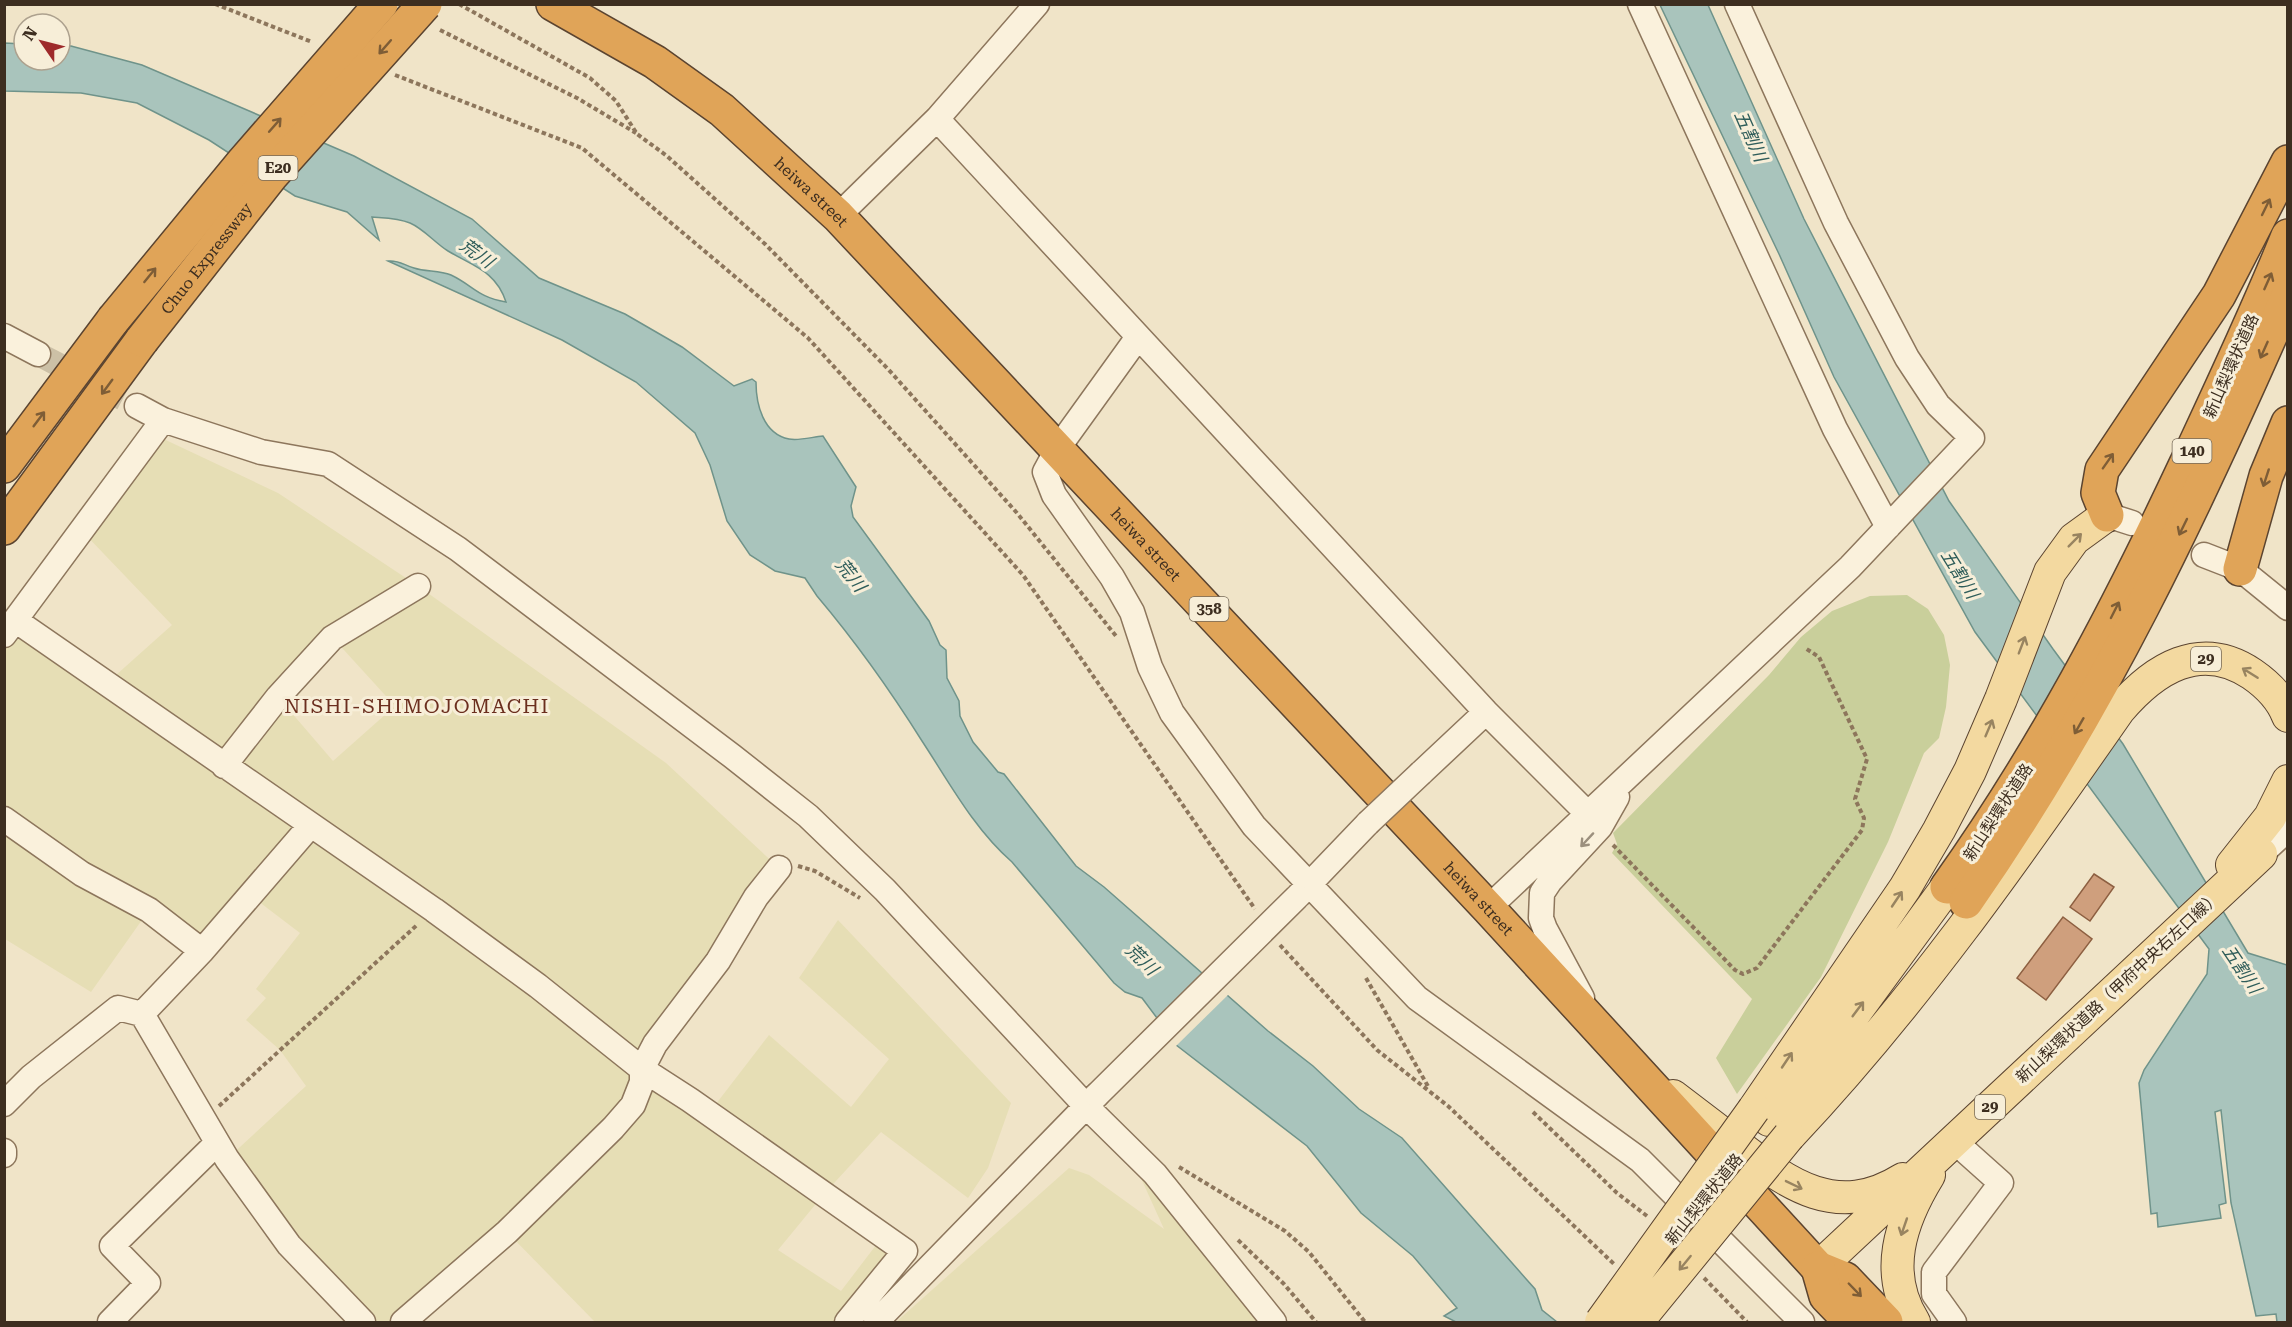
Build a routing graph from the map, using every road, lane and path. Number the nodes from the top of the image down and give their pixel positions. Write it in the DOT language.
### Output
graph roads {
  1 [pos="215,4"];
  2 [pos="381,4"];
  3 [pos="459,4"];
  4 [pos="553,4"];
  5 [pos="1037,4"];
  6 [pos="1640,4"];
  7 [pos="1737,4"];
  8 [pos="433,17"];
  9 [pos="322,46"];
  10 [pos="387,71"];
  11 [pos="937,119"];
  12 [pos="637,134"];
  13 [pos="2288,162"];
  14 [pos="838,216"];
  15 [pos="2288,236"];
  16 [pos="2288,296"];
  17 [pos="1138,337"];
  18 [pos="5,338"];
  19 [pos="38,354"];
  20 [pos="137,406"];
  21 [pos="163,420"];
  22 [pos="2288,423"];
  23 [pos="1058,448"];
  24 [pos="4,466"];
  25 [pos="2119,519"];
  26 [pos="1892,523"];
  27 [pos="4,528"];
  28 [pos="2204,555"];
  29 [pos="2240,569"];
  30 [pos="418,586"];
  31 [pos="2288,608"];
  32 [pos="10,628"];
  33 [pos="1119,640"];
  34 [pos="1805,648"];
  35 [pos="2097,672"];
  36 [pos="1486,712"];
  37 [pos="2288,716"];
  38 [pos="224,766"];
  39 [pos="2053,768"];
  40 [pos="1630,774"];
  41 [pos="2288,781"];
  42 [pos="1588,814"];
  43 [pos="4,819"];
  44 [pos="310,826"];
  45 [pos="2288,829"];
  46 [pos="1610,843"];
  47 [pos="2261,854"];
  48 [pos="779,868"];
  49 [pos="2227,879"];
  50 [pos="1304,890"];
  51 [pos="1956,894"];
  52 [pos="866,902"];
  53 [pos="1488,908"];
  54 [pos="434,910"];
  55 [pos="1262,919"];
  56 [pos="1275,938"];
  57 [pos="202,951"];
  58 [pos="1363,974"];
  59 [pos="142,1014"];
  60 [pos="1596,1026"];
  61 [pos="1629,1063"];
  62 [pos="642,1069"];
  63 [pos="1431,1091"];
  64 [pos="1092,1100"];
  65 [pos="4,1104"];
  66 [pos="202,1120"];
  67 [pos="1771,1122"];
  68 [pos="1954,1141"];
  69 [pos="216,1144"];
  70 [pos="1175,1164"];
  71 [pos="1617,1193"];
  72 [pos="1653,1221"];
  73 [pos="1616,1266"];
  74 [pos="1818,1268"];
  75 [pos="1698,1273"];
  76 [pos="110,1323"];
  77 [pos="363,1323"];
  78 [pos="403,1323"];
  79 [pos="847,1323"];
  80 [pos="876,1323"];
  81 [pos="1274,1323"];
  82 [pos="1365,1323"];
  83 [pos="1602,1323"];
  84 [pos="1637,1323"];
  85 [pos="1747,1323"];
  86 [pos="1802,1323"];
  87 [pos="1851,1323"];
  88 [pos="1886,1323"];
  89 [pos="1914,1323"];
  90 [pos="1954,1323"];
  1 -- 9 [label="path"];
  24 -- 2 [label="highway, Chuo Expressway / E20, one-way, bridge"];
  3 -- 12 [label="path"];
  4 -- 14 [label="highway, heiwa street / 358"];
  5 -- 11 [label="street"];
  6 -- 26 [label="street"];
  7 -- 26 [label="street"];
  8 -- 12 [label="path"];
  8 -- 27 [label="highway, Chuo Expressway / E20, one-way, bridge"];
  10 -- 55 [label="path"];
  11 -- 14 [label="street"];
  11 -- 17 [label="street"];
  12 -- 33 [label="path"];
  25 -- 13 [label="highway, one-way"];
  14 -- 23 [label="highway, heiwa street / 358"];
  35 -- 15 [label="highway, 新山梨環状道路 / 140, one-way"];
  16 -- 35 [label="highway, 新山梨環状道路 / 140, one-way"];
  17 -- 23 [label="street"];
  17 -- 36 [label="street"];
  18 -- 19 [label="street"];
  20 -- 21 [label="street"];
  21 -- 32 [label="street"];
  21 -- 64 [label="street"];
  22 -- 29 [label="highway, one-way"];
  23 -- 50 [label="street"];
  23 -- 53 [label="highway, heiwa street / 358"];
  67 -- 25 [label="main road, one-way"];
  26 -- 40 [label="street"];
  28 -- 29 [label="street"];
  29 -- 31 [label="street"];
  30 -- 38 [label="street"];
  32 -- 38 [label="street"];
  34 -- 46 [label="path"];
  35 -- 39 [label="highway, 140"];
  36 -- 42 [label="street"];
  36 -- 50 [label="street, bridge"];
  37 -- 39 [label="main road, 29, one-way"];
  38 -- 44 [label="street"];
  39 -- 51 [label="highway, 新山梨環状道路 / 140"];
  39 -- 67 [label="main road, 29"];
  40 -- 42 [label="street"];
  40 -- 60 [label="street, one-way"];
  41 -- 49 [label="main road, 29"];
  42 -- 53 [label="street"];
  43 -- 57 [label="street"];
  44 -- 54 [label="street"];
  44 -- 57 [label="street"];
  45 -- 47 [label="street"];
  47 -- 49 [label="main road, 新山梨環状道路（甲府中央右左口線） / 29"];
  48 -- 52 [label="path"];
  48 -- 62 [label="street"];
  49 -- 68 [label="main road, 新山梨環状道路（甲府中央右左口線） / 29"];
  50 -- 64 [label="street, bridge"];
  50 -- 86 [label="street"];
  51 -- 67 [label="main road, 29"];
  53 -- 60 [label="highway, heiwa street / 358"];
  54 -- 62 [label="street"];
  54 -- 66 [label="path"];
  56 -- 63 [label="path"];
  57 -- 59 [label="street"];
  58 -- 63 [label="path"];
  59 -- 65 [label="street"];
  59 -- 66 [label="street"];
  60 -- 61 [label="highway, heiwa street / 358"];
  61 -- 68 [label="main road, one-way"];
  61 -- 74 [label="highway, heiwa street / 358"];
  62 -- 78 [label="street"];
  62 -- 79 [label="street"];
  63 -- 73 [label="path"];
  64 -- 80 [label="street"];
  64 -- 81 [label="street"];
  66 -- 69 [label="street"];
  67 -- 83 [label="main road, bridge"];
  67 -- 84 [label="main road, 29, one-way, bridge"];
  68 -- 74 [label="main road, 新山梨環状道路（甲府中央右左口線） / 29"];
  68 -- 89 [label="main road, one-way"];
  68 -- 90 [label="street"];
  69 -- 76 [label="street"];
  69 -- 77 [label="street"];
  70 -- 82 [label="path"];
  71 -- 72 [label="path"];
  74 -- 87 [label="highway, heiwa street / 358"];
  74 -- 88 [label="highway, heiwa street / 358, one-way"];
  75 -- 85 [label="path"];
}
